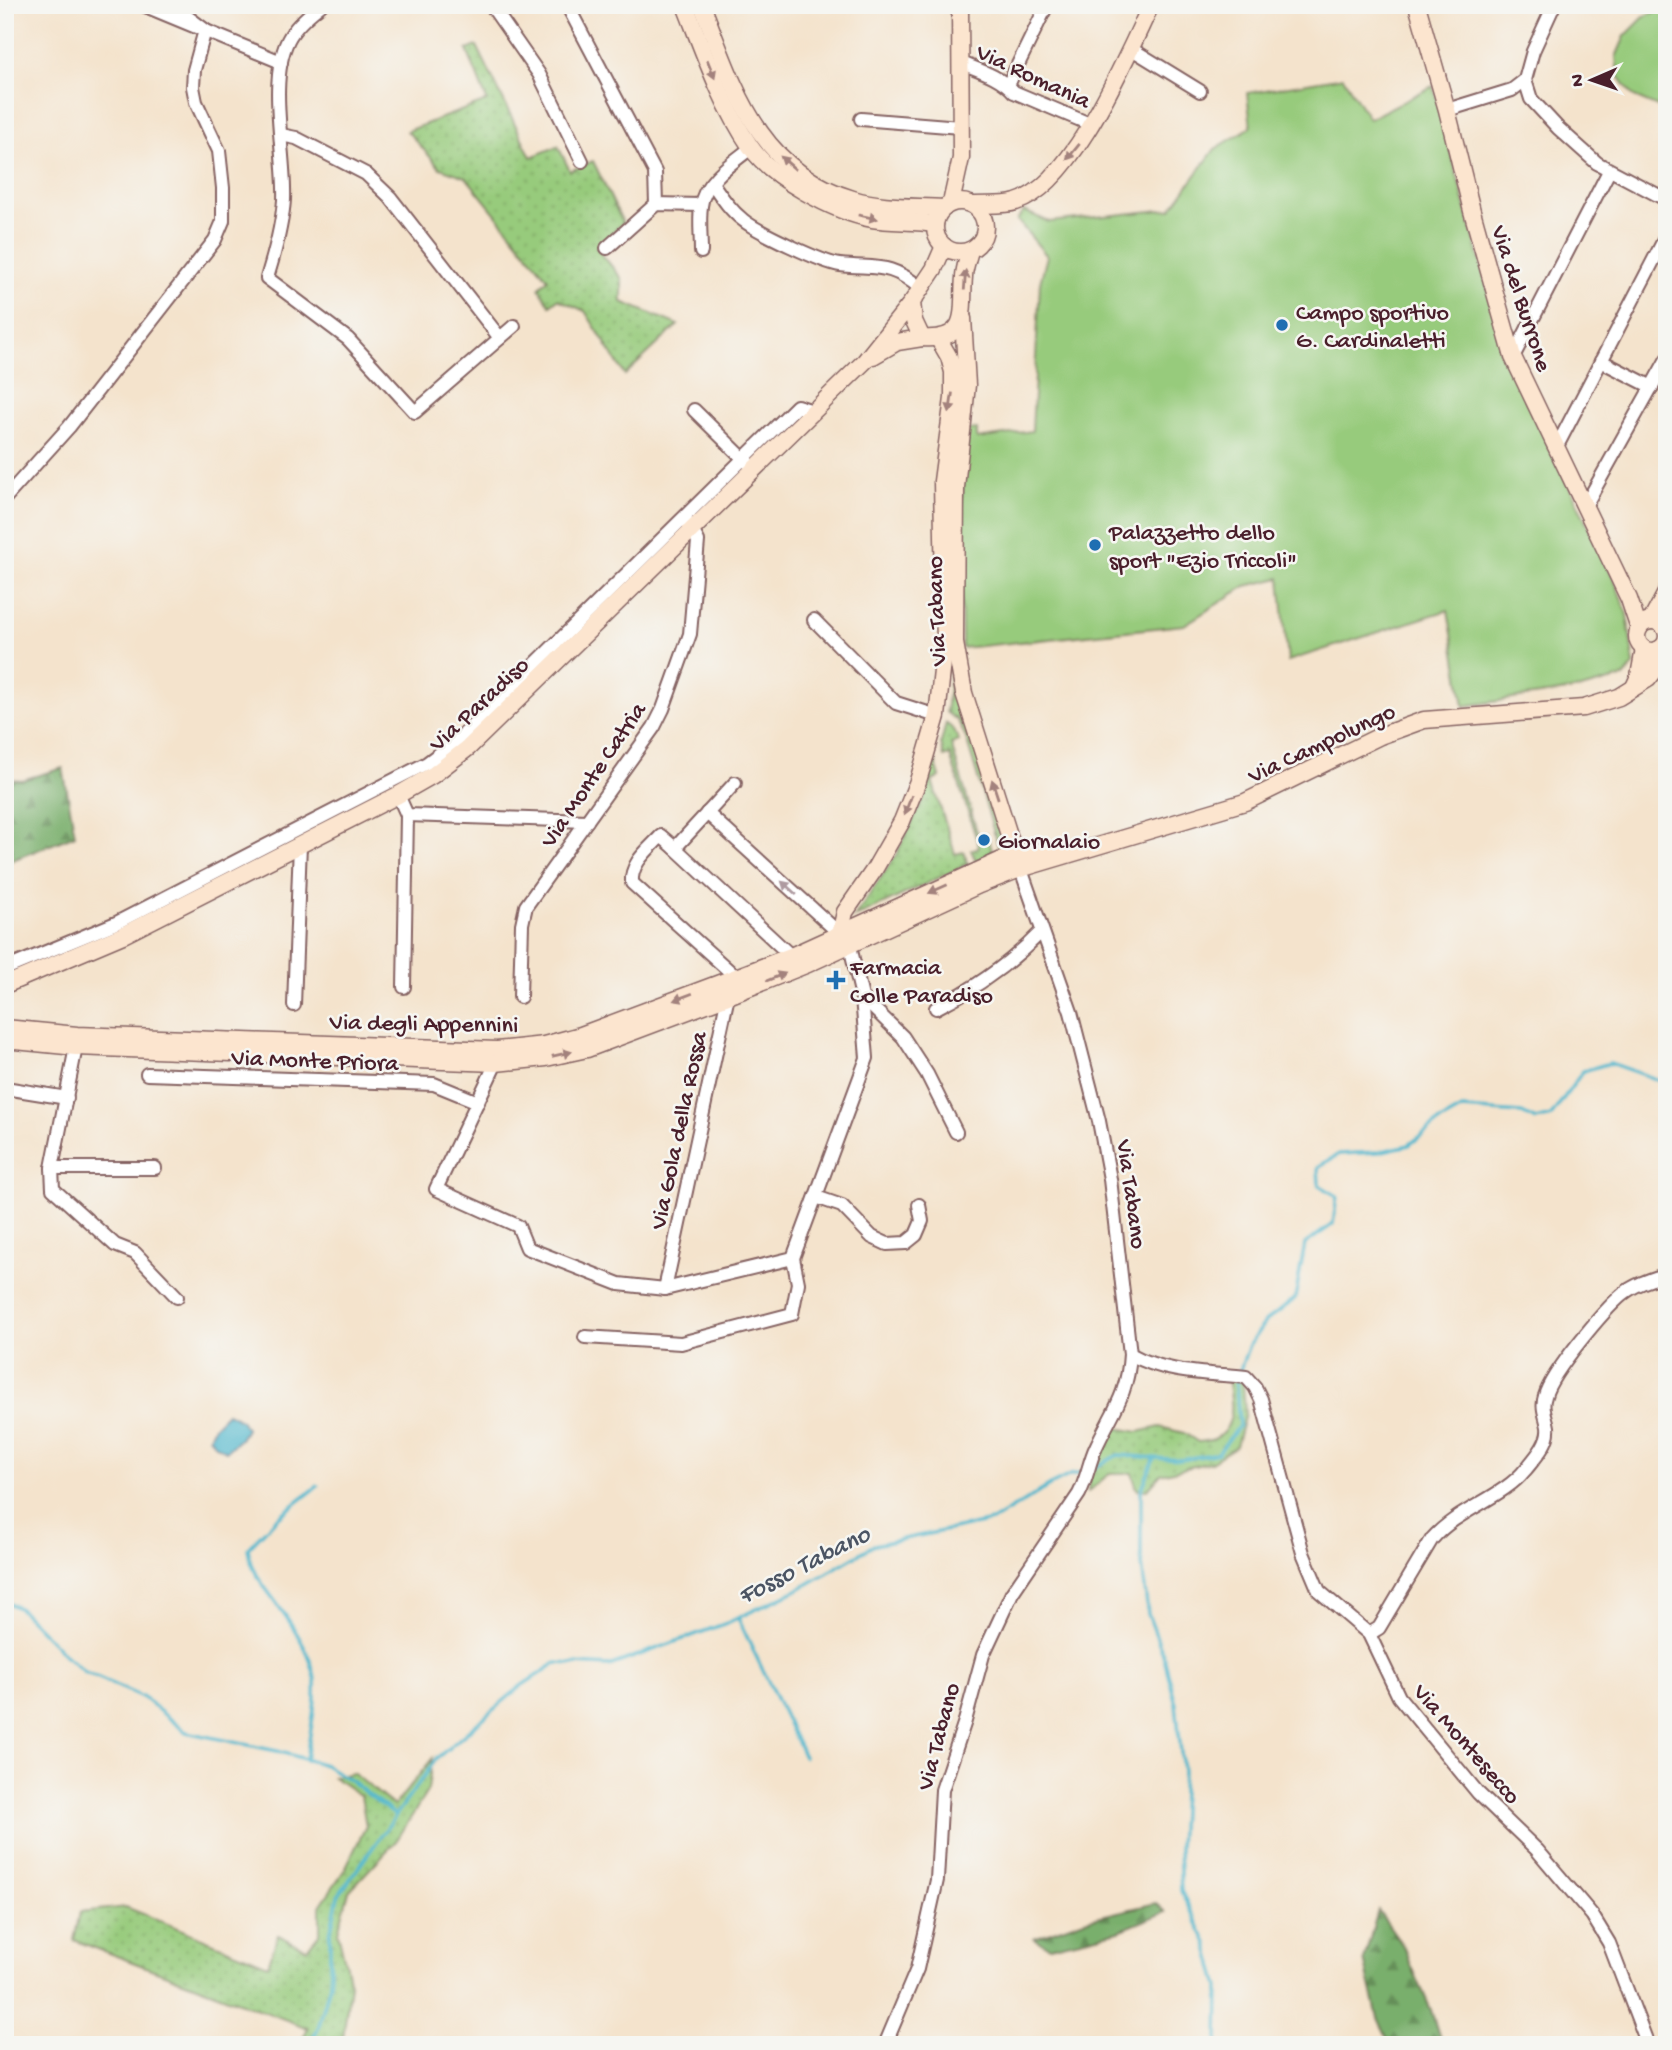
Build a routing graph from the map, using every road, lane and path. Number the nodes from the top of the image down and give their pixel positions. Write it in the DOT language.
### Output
graph roads {
  1 [pos="143,5"];
  2 [pos="176,5"];
  3 [pos="321,5"];
  4 [pos="491,5"];
  5 [pos="567,5"];
  6 [pos="685,5"];
  7 [pos="702,5"];
  8 [pos="960,5"];
  9 [pos="1047,5"];
  10 [pos="1151,5"];
  11 [pos="1416,5"];
  12 [pos="1554,5"];
  13 [pos="205,30"];
  14 [pos="1130,48"];
  15 [pos="281,62"];
  16 [pos="959,62"];
  17 [pos="1525,80"];
  18 [pos="1008,85"];
  19 [pos="1200,91"];
  20 [pos="1447,110"];
  21 [pos="861,119"];
  22 [pos="1092,125"];
  23 [pos="960,127"];
  24 [pos="281,135"];
  25 [pos="751,148"];
  26 [pos="582,161"];
  27 [pos="1609,171"];
  28 [pos="712,183"];
  29 [pos="1667,200"];
  30 [pos="656,204"];
  31 [pos="701,205"];
  32 [pos="958,205"];
  33 [pos="935,224"];
  34 [pos="1664,240"];
  35 [pos="944,246"];
  36 [pos="607,248"];
  37 [pos="970,250"];
  38 [pos="701,251"];
  39 [pos="916,295"];
  40 [pos="963,318"];
  41 [pos="514,326"];
  42 [pos="500,338"];
  43 [pos="930,338"];
  44 [pos="1513,357"];
  45 [pos="1667,359"];
  46 [pos="865,361"];
  47 [pos="1601,361"];
  48 [pos="1652,387"];
  49 [pos="694,410"];
  50 [pos="1556,448"];
  51 [pos="749,464"];
  52 [pos="5,498"];
  53 [pos="1585,506"];
  54 [pos="688,523"];
  55 [pos="1667,591"];
  56 [pos="814,620"];
  57 [pos="1645,625"];
  58 [pos="1666,629"];
  59 [pos="1657,654"];
  60 [pos="937,716"];
  61 [pos="735,783"];
  62 [pos="398,795"];
  63 [pos="707,813"];
  64 [pos="407,815"];
  65 [pos="587,821"];
  66 [pos="300,844"];
  67 [pos="675,848"];
  68 [pos="1018,862"];
  69 [pos="119,929"];
  70 [pos="1042,931"];
  71 [pos="845,940"];
  72 [pos="791,956"];
  73 [pos="5,969"];
  74 [pos="5,985"];
  75 [pos="729,985"];
  76 [pos="404,987"];
  77 [pos="520,996"];
  78 [pos="862,996"];
  79 [pos="294,1005"];
  80 [pos="936,1008"];
  81 [pos="5,1028"];
  82 [pos="5,1041"];
  83 [pos="76,1047"];
  84 [pos="497,1057"];
  85 [pos="146,1073"];
  86 [pos="5,1088"];
  87 [pos="67,1098"];
  88 [pos="478,1102"];
  89 [pos="956,1132"];
  90 [pos="52,1168"];
  91 [pos="155,1168"];
  92 [pos="816,1197"];
  93 [pos="919,1205"];
  94 [pos="793,1258"];
  95 [pos="1667,1274"];
  96 [pos="665,1289"];
  97 [pos="177,1297"];
  98 [pos="585,1337"];
  99 [pos="1130,1354"];
  100 [pos="1369,1634"];
  101 [pos="885,2045"];
  102 [pos="1648,2045"];
  1 -- 13 [label="street"];
  2 -- 13 [label="street"];
  3 -- 15 [label="street"];
  4 -- 26 [label="street"];
  5 -- 30 [label="street"];
  6 -- 25 [label="street, one-way"];
  32 -- 7 [label="street, one-way"];
  8 -- 16 [label="street"];
  9 -- 18 [label="street"];
  10 -- 14 [label="street"];
  11 -- 20 [label="street, Via del Burrone"];
  12 -- 17 [label="street"];
  13 -- 15 [label="street"];
  13 -- 52 [label="street"];
  14 -- 19 [label="street"];
  14 -- 22 [label="street"];
  15 -- 24 [label="street"];
  16 -- 18 [label="street, Via Romania"];
  16 -- 23 [label="street"];
  17 -- 20 [label="street"];
  17 -- 27 [label="street"];
  18 -- 22 [label="street, Via Romania"];
  20 -- 44 [label="street, Via del Burrone"];
  21 -- 23 [label="street"];
  22 -- 32 [label="street, one-way"];
  23 -- 32 [label="street"];
  24 -- 42 [label="street"];
  24 -- 42 [label="street"];
  25 -- 28 [label="street"];
  25 -- 33 [label="street, one-way"];
  27 -- 29 [label="street"];
  27 -- 44 [label="street"];
  28 -- 31 [label="street"];
  28 -- 39 [label="street"];
  30 -- 31 [label="street"];
  30 -- 36 [label="street"];
  31 -- 38 [label="street"];
  32 -- 33 [label="street"];
  32 -- 37 [label="street"];
  33 -- 35 [label="street"];
  34 -- 47 [label="street"];
  35 -- 37 [label="street"];
  35 -- 39 [label="street"];
  40 -- 37 [label="street, Via Tabano, one-way"];
  39 -- 43 [label="street, Via Tabano"];
  39 -- 46 [label="street"];
  40 -- 43 [label="street"];
  68 -- 40 [label="street, Via Tabano, one-way"];
  41 -- 42 [label="street"];
  43 -- 46 [label="street"];
  43 -- 60 [label="street, Via Tabano, one-way"];
  44 -- 50 [label="street, Via del Burrone"];
  45 -- 48 [label="street"];
  46 -- 51 [label="street, Via Paradiso"];
  47 -- 48 [label="street"];
  47 -- 50 [label="street"];
  48 -- 53 [label="street"];
  49 -- 51 [label="street"];
  50 -- 53 [label="street, Via del Burrone"];
  51 -- 54 [label="street, Via Paradiso"];
  53 -- 57 [label="street, Via del Burrone"];
  54 -- 62 [label="street, Via Paradiso"];
  54 -- 65 [label="street, Via Monte Catria"];
  54 -- 69 [label="street"];
  55 -- 57 [label="street"];
  56 -- 60 [label="street"];
  57 -- 58 [label="street"];
  57 -- 59 [label="street, Via del Burrone"];
  58 -- 59 [label="street, Via Campolungo"];
  59 -- 68 [label="street, Via Campolungo"];
  60 -- 71 [label="street, Via Tabano, one-way"];
  61 -- 63 [label="street"];
  62 -- 64 [label="street"];
  62 -- 66 [label="street, Via Paradiso"];
  63 -- 67 [label="street"];
  71 -- 63 [label="street, one-way"];
  64 -- 65 [label="street"];
  64 -- 76 [label="street"];
  65 -- 77 [label="street, Via Monte Catria"];
  66 -- 69 [label="street, Via Paradiso"];
  66 -- 79 [label="street"];
  67 -- 72 [label="street"];
  67 -- 75 [label="street"];
  68 -- 70 [label="street, Via Tabano"];
  68 -- 71 [label="street, Via degli Appennini"];
  69 -- 73 [label="street"];
  69 -- 74 [label="street, Via Paradiso"];
  70 -- 80 [label="street"];
  70 -- 99 [label="street, Via Tabano"];
  71 -- 72 [label="street, Via degli Appennini"];
  75 -- 71 [label="street, Via degli Appennini, one-way"];
  71 -- 78 [label="street"];
  72 -- 75 [label="street, Via degli Appennini"];
  75 -- 84 [label="street, Via degli Appennini"];
  75 -- 96 [label="street, Via Gola della Rossa"];
  78 -- 89 [label="street"];
  78 -- 92 [label="street"];
  81 -- 84 [label="street, Via degli Appennini"];
  82 -- 83 [label="street, Via degli Appennini"];
  83 -- 84 [label="street, Via degli Appennini"];
  83 -- 87 [label="street"];
  84 -- 88 [label="street"];
  85 -- 88 [label="street, Via Monte Priora"];
  86 -- 87 [label="street"];
  87 -- 90 [label="street"];
  88 -- 96 [label="street"];
  90 -- 91 [label="street"];
  90 -- 97 [label="street"];
  92 -- 93 [label="street"];
  92 -- 94 [label="street"];
  94 -- 96 [label="street"];
  94 -- 98 [label="street"];
  95 -- 100 [label="street"];
  99 -- 100 [label="street, Via Montesecco"];
  99 -- 101 [label="street, Via Tabano"];
  100 -- 102 [label="street, Via Montesecco"];
}
